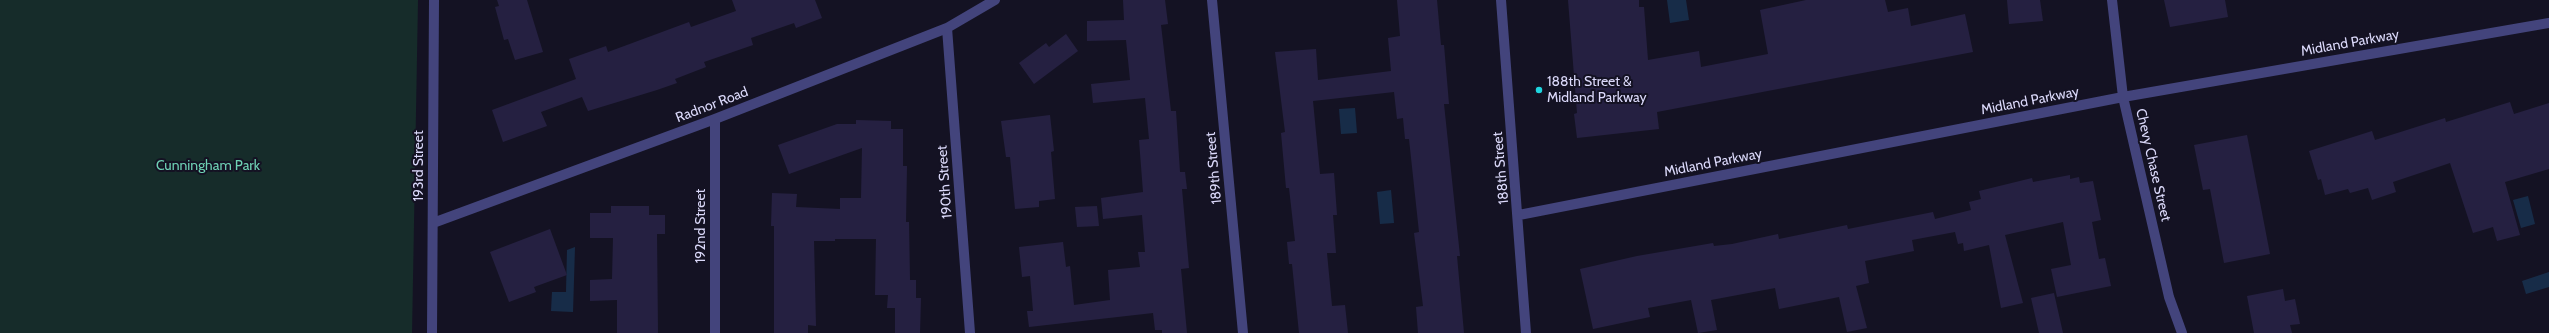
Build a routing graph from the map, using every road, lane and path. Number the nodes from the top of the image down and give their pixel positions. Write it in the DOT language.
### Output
graph roads {
  1 [pos="434,0"];
  2 [pos="995,0"];
  3 [pos="1212,0"];
  4 [pos="1501,0"];
  5 [pos="2112,0"];
  6 [pos="2549,23"];
  7 [pos="947,28"];
  8 [pos="2123,97"];
  9 [pos="715,119"];
  10 [pos="1519,215"];
  11 [pos="433,223"];
  12 [pos="432,333"];
  13 [pos="715,333"];
  14 [pos="970,333"];
  15 [pos="1243,333"];
  16 [pos="1526,333"];
  17 [pos="2182,333"];
  1 -- 11 [label="street, 193rd Street"];
  2 -- 7 [label="street, Radnor Road"];
  3 -- 15 [label="street, 189th Street"];
  4 -- 10 [label="street, 188th Street"];
  5 -- 8 [label="street, Chevy Chase Street"];
  6 -- 8 [label="street, Midland Parkway"];
  7 -- 9 [label="street, Radnor Road"];
  7 -- 14 [label="street, 190th Street"];
  8 -- 10 [label="street, Midland Parkway"];
  8 -- 17 [label="street, Chevy Chase Street"];
  9 -- 11 [label="street, Radnor Road"];
  9 -- 13 [label="street, 192nd Street"];
  10 -- 16 [label="street, 188th Street"];
  11 -- 12 [label="street, 193rd Street"];
}
